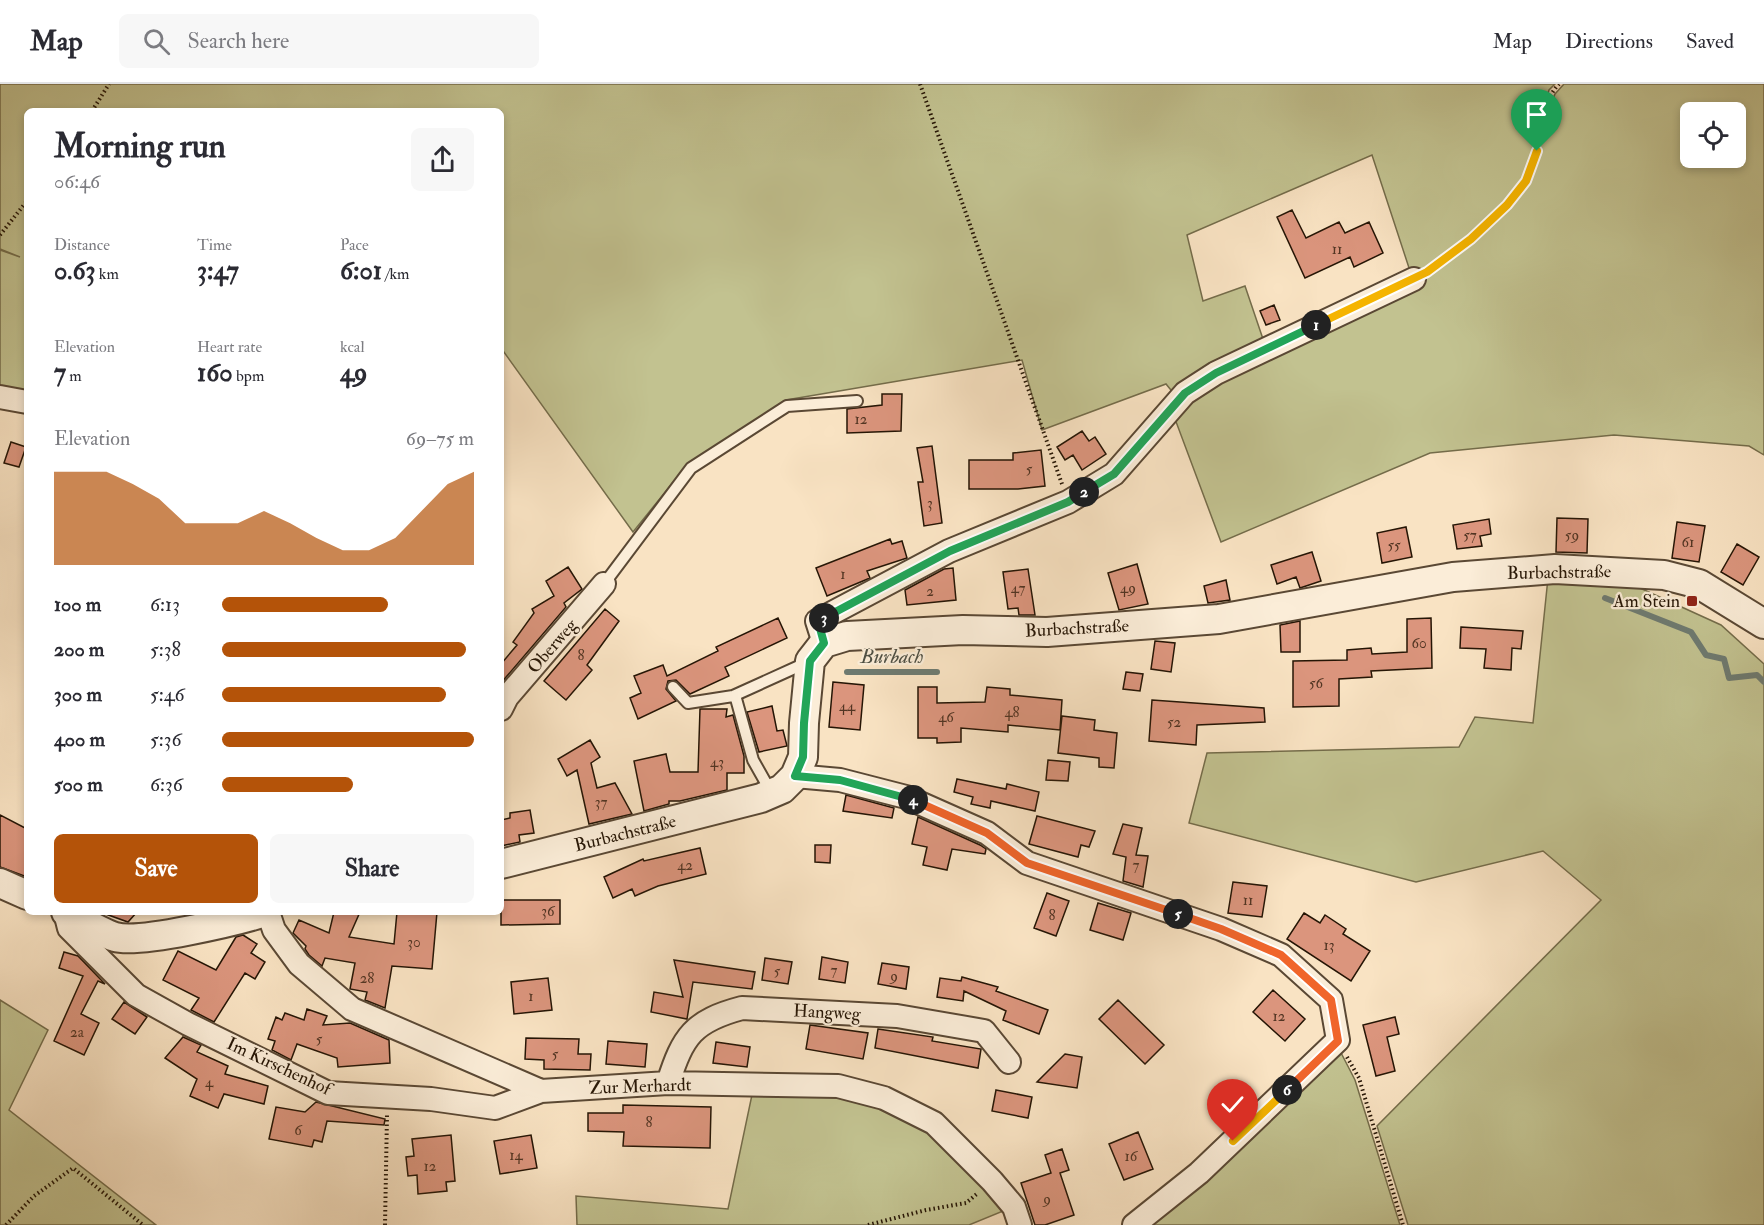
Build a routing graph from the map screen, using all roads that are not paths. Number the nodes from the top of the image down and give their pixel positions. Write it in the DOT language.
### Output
graph roads {
  1 [pos="1414,279"];
  2 [pos="0,397"];
  3 [pos="24,401"];
  4 [pos="857,401"];
  5 [pos="604,584"];
  6 [pos="1764,624"];
  7 [pos="817,652"];
  8 [pos="673,687"];
  9 [pos="735,695"];
  10 [pos="504,703"];
  11 [pos="795,776"];
  12 [pos="772,794"];
  13 [pos="504,863"];
  14 [pos="0,883"];
  15 [pos="24,894"];
  16 [pos="67,915"];
  17 [pos="72,915"];
  18 [pos="250,915"];
  19 [pos="256,915"];
  20 [pos="1010,1062"];
  21 [pos="668,1083"];
  22 [pos="541,1090"];
  23 [pos="1020,1225"];
  24 [pos="1134,1225"];
  1 -- 7 [label="street"];
  2 -- 3 [label="street"];
  4 -- 5 [label="lane"];
  5 -- 10 [label="street, Oberweg"];
  6 -- 7 [label="street, Burbachstraße"];
  7 -- 9 [label="lane"];
  7 -- 11 [label="street"];
  8 -- 9 [label="lane"];
  9 -- 12 [label="lane"];
  11 -- 12 [label="street, Burbachstraße"];
  11 -- 24 [label="street"];
  12 -- 13 [label="street, Burbachstraße"];
  14 -- 15 [label="street"];
  16 -- 22 [label="street, Im Kirschenhof"];
  17 -- 18 [label="street"];
  19 -- 22 [label="street, Zur Merhardt"];
  20 -- 21 [label="street, Hangweg"];
  21 -- 22 [label="street, Zur Merhardt"];
  21 -- 23 [label="street, Zur Merhardt"];
}
